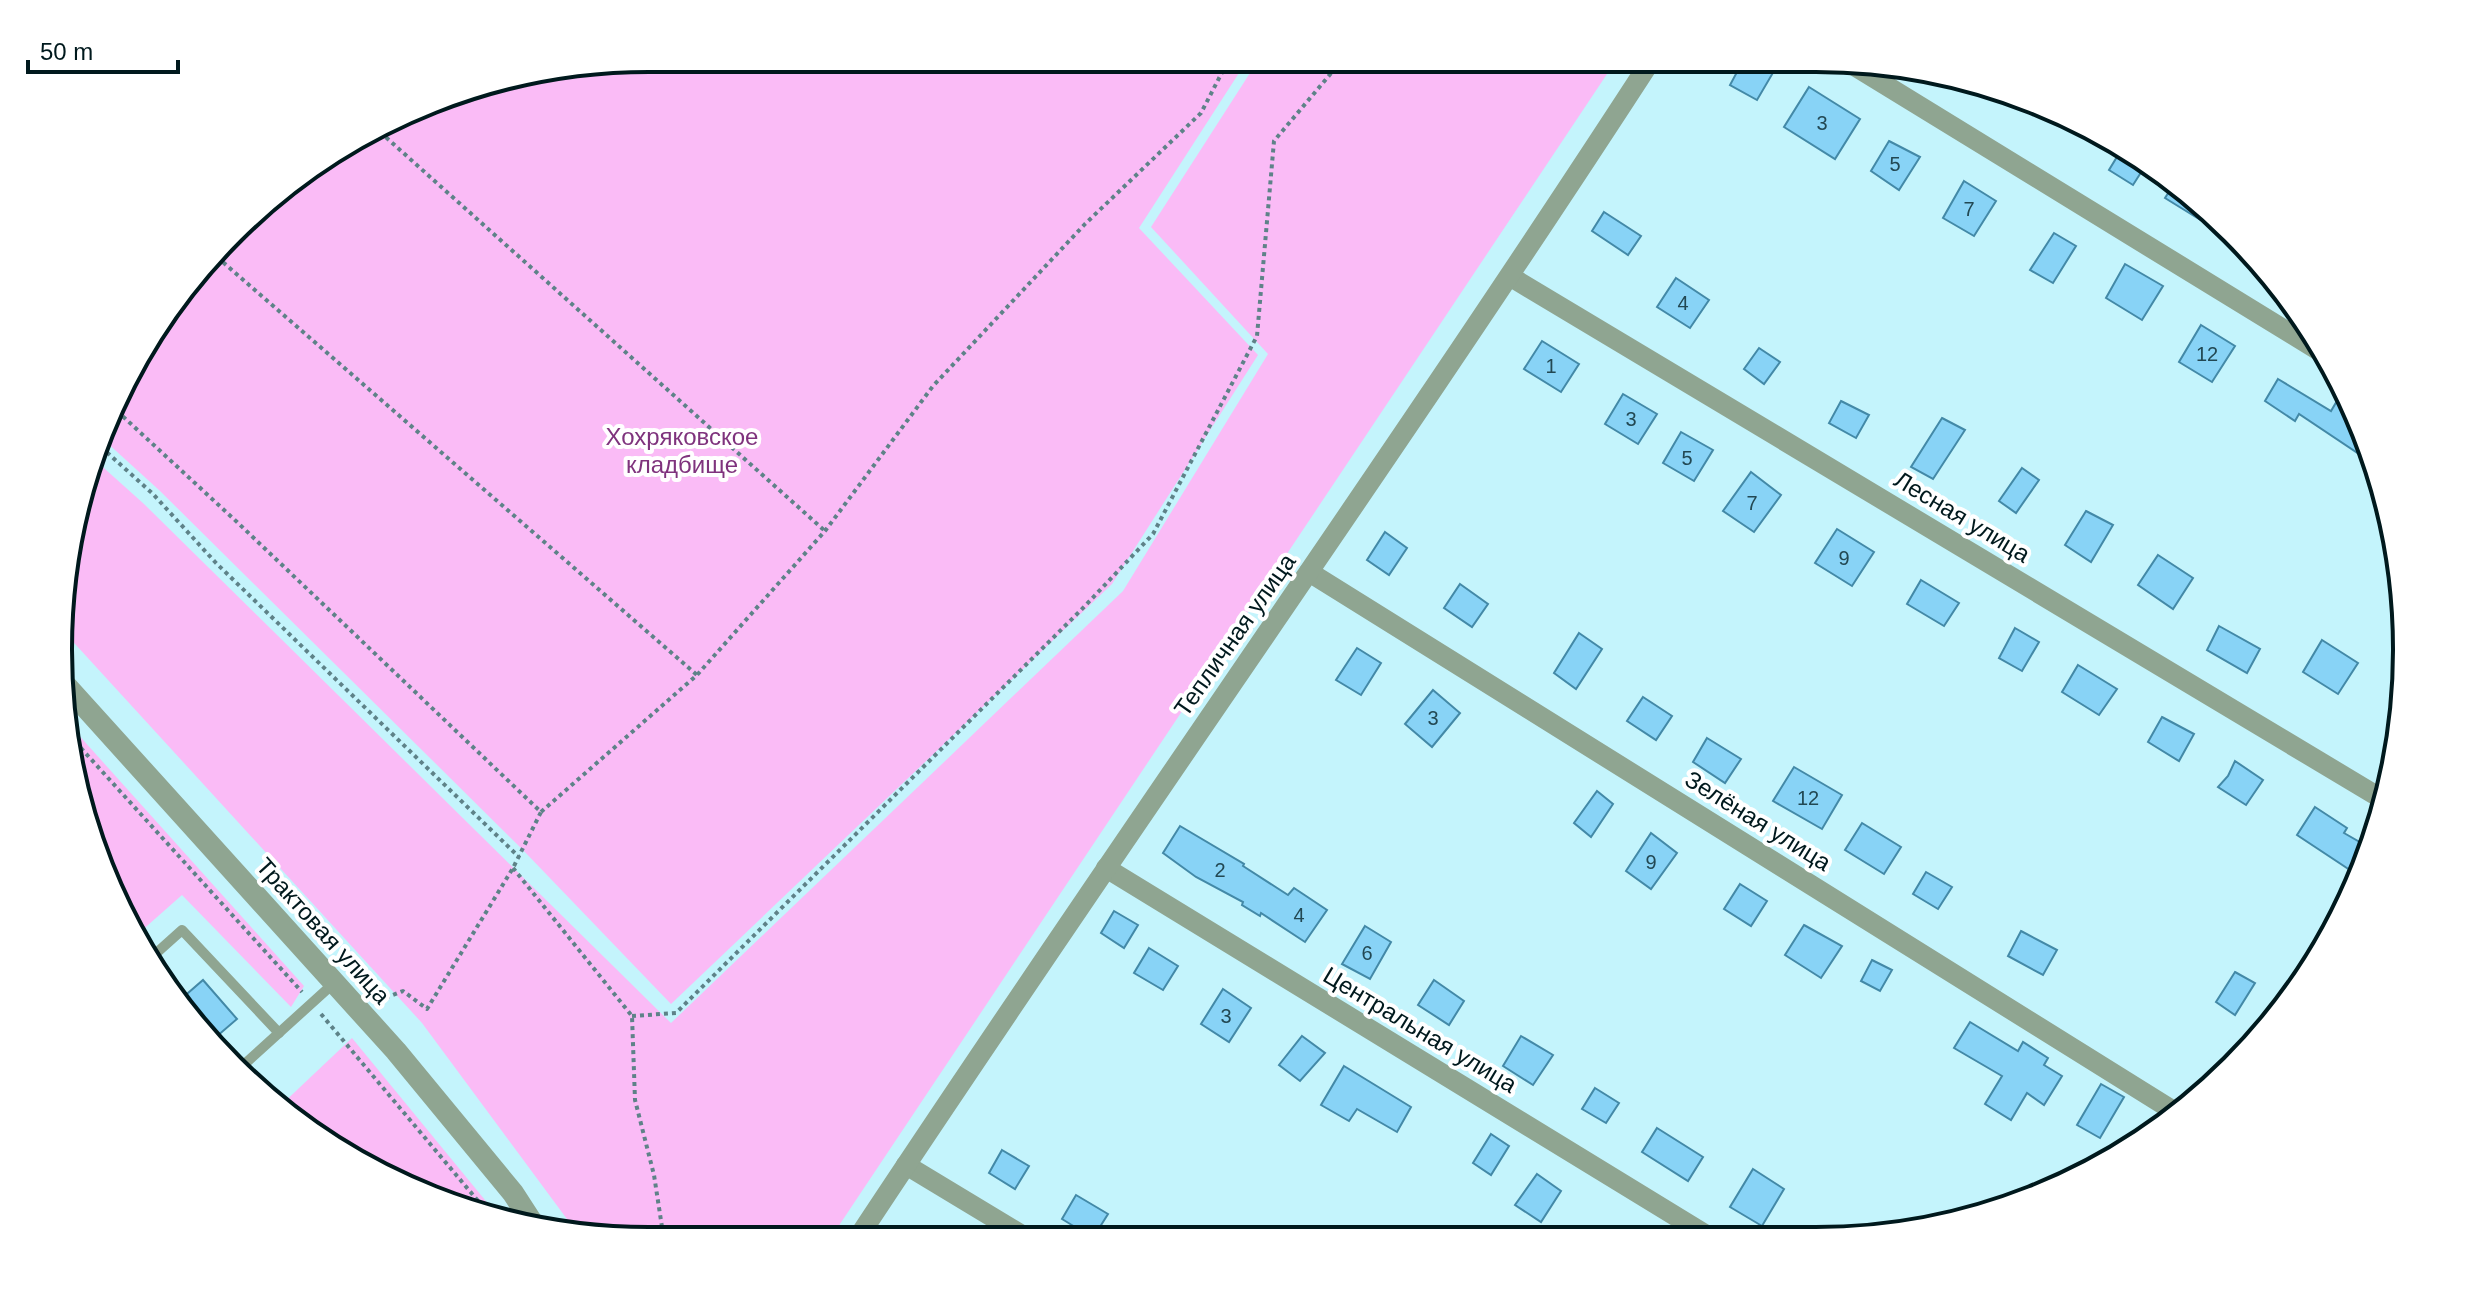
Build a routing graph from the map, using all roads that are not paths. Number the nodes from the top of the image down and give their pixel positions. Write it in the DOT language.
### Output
graph roads {
  1 [pos="1644,72"];
  2 [pos="1868,75"];
  3 [pos="1511,277"];
  4 [pos="2304,342"];
  5 [pos="1309,572"];
  6 [pos="74,694"];
  7 [pos="2374,794"];
  8 [pos="1106,868"];
  9 [pos="158,952"];
  10 [pos="334,983"];
  11 [pos="279,1033"];
  12 [pos="246,1063"];
  13 [pos="2168,1107"];
  14 [pos="906,1165"];
  15 [pos="526,1213"];
  16 [pos="865,1227"];
  17 [pos="1009,1227"];
  18 [pos="1693,1227"];
  1 -- 3 [label="street, Тепличная улица"];
  2 -- 4 [label="street"];
  3 -- 5 [label="street, Тепличная улица"];
  3 -- 7 [label="street, Лесная улица"];
  5 -- 8 [label="street, Тепличная улица"];
  5 -- 13 [label="street, Зелёная улица"];
  6 -- 10 [label="street, Трактовая улица"];
  8 -- 14 [label="street, Тепличная улица"];
  8 -- 18 [label="street, Центральная улица"];
  9 -- 11 [label="lane"];
  10 -- 11 [label="lane"];
  10 -- 15 [label="street, Трактовая улица"];
  11 -- 12 [label="lane"];
  14 -- 16 [label="street, Тепличная улица"];
  14 -- 17 [label="street"];
}
